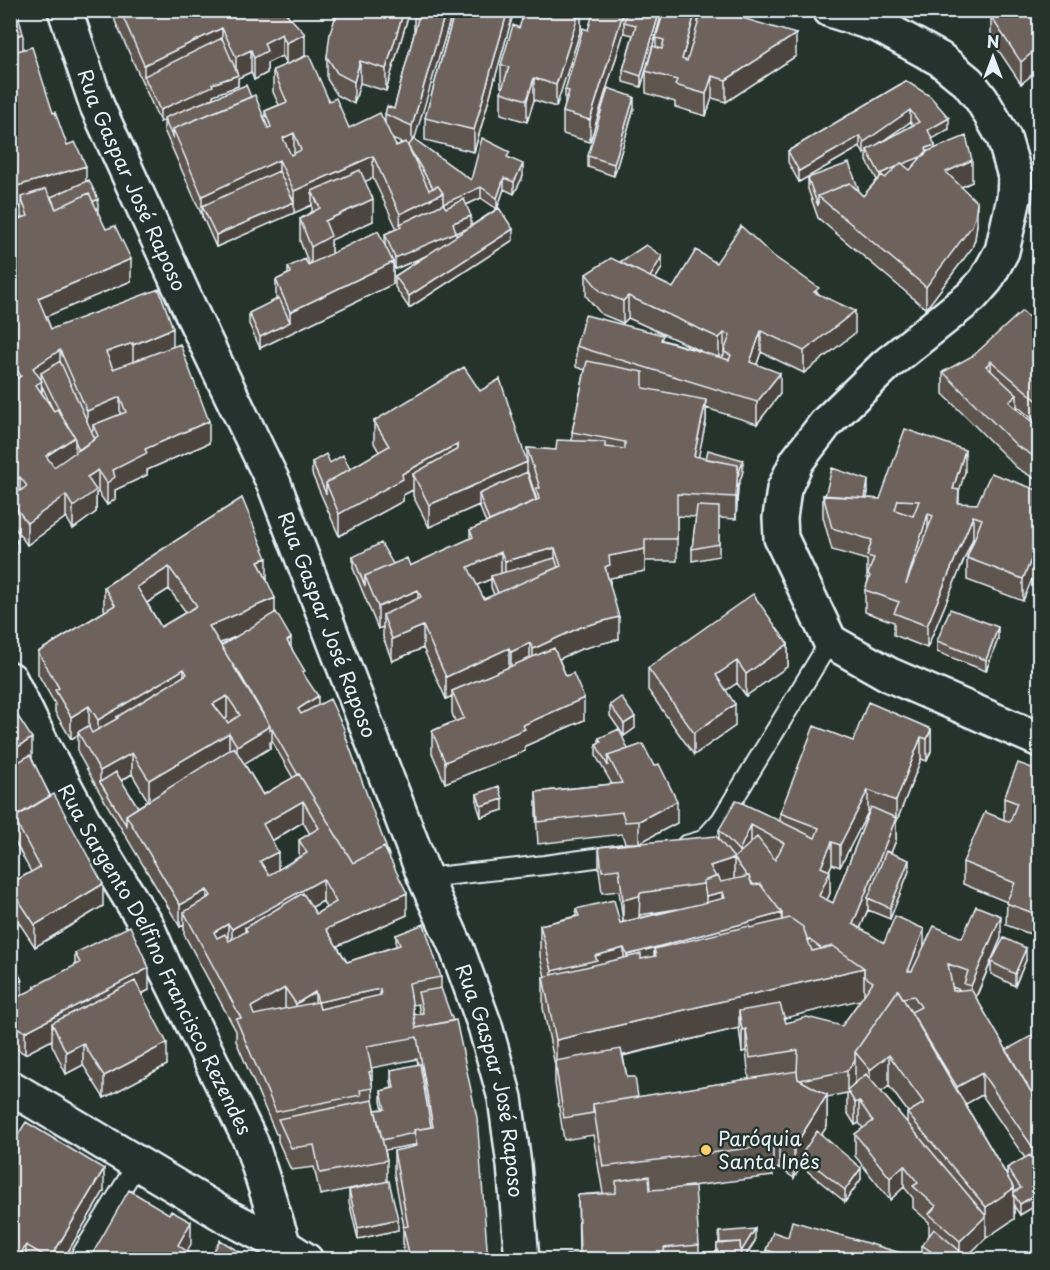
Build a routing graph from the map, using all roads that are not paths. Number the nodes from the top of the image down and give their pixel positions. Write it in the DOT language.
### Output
graph roads {
  1 [pos="65,10"];
  2 [pos="830,10"];
  3 [pos="830,641"];
  4 [pos="10,679"];
  5 [pos="1040,740"];
  6 [pos="670,848"];
  7 [pos="636,852"];
  8 [pos="425,878"];
  9 [pos="10,1087"];
  10 [pos="137,1164"];
  11 [pos="295,1253"];
  12 [pos="78,1260"];
  13 [pos="522,1260"];
  1 -- 8 [label="street, Rua Gaspar José Raposo"];
  2 -- 3 [label="street"];
  3 -- 5 [label="street"];
  3 -- 6 [label="lane"];
  4 -- 11 [label="street, Rua Sargento Delfino Francisco Rezendes"];
  7 -- 8 [label="lane"];
  8 -- 13 [label="street, Rua Gaspar José Raposo"];
  9 -- 10 [label="street"];
  10 -- 11 [label="street"];
  10 -- 12 [label="lane"];
}
